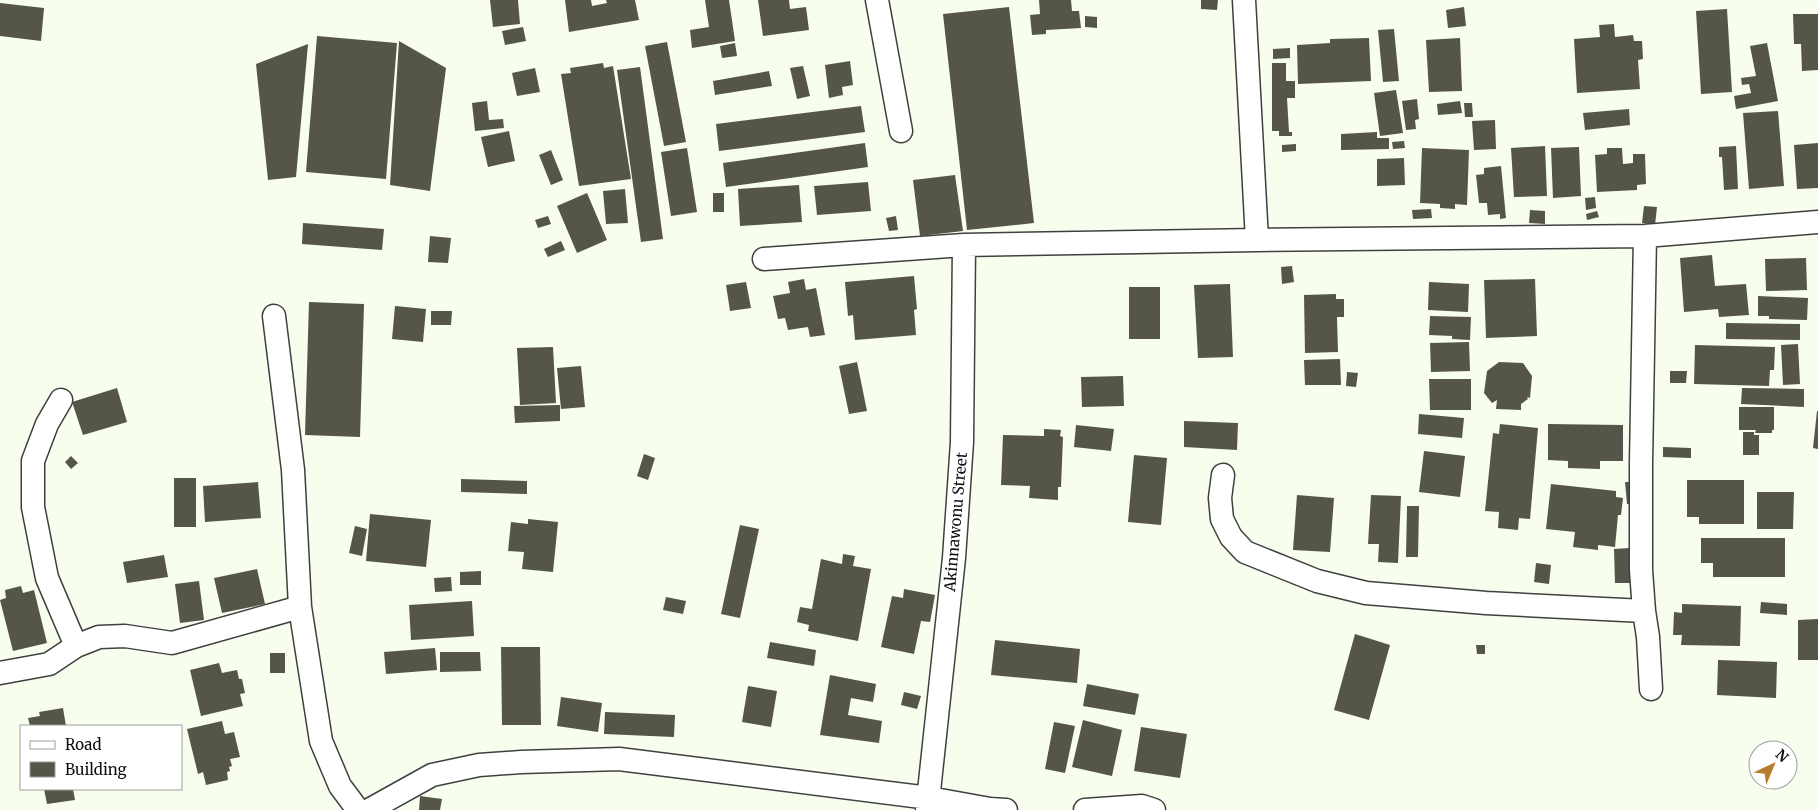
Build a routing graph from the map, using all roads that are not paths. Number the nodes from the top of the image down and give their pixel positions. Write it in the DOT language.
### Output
graph roads {
  1 [pos="877,0"];
  2 [pos="1245,0"];
  3 [pos="900,131"];
  4 [pos="1818,222"];
  5 [pos="1646,236"];
  6 [pos="1257,240"];
  7 [pos="964,245"];
  8 [pos="764,260"];
  9 [pos="274,316"];
  10 [pos="61,400"];
  11 [pos="27,463"];
  12 [pos="1223,475"];
  13 [pos="300,607"];
  14 [pos="1644,611"];
  15 [pos="76,646"];
  16 [pos="0,672"];
  17 [pos="1651,689"];
  18 [pos="928,804"];
  19 [pos="358,810"];
  20 [pos="369,810"];
  21 [pos="1006,810"];
  22 [pos="1085,810"];
  23 [pos="1154,810"];
  1 -- 3 [label="street"];
  2 -- 6 [label="street"];
  4 -- 5 [label="street"];
  5 -- 6 [label="street"];
  5 -- 14 [label="street"];
  6 -- 7 [label="street"];
  7 -- 8 [label="street"];
  7 -- 18 [label="street, Akinnawonu Street"];
  9 -- 13 [label="street"];
  10 -- 15 [label="street"];
  11 -- 15 [label="street"];
  12 -- 14 [label="street"];
  13 -- 15 [label="street"];
  13 -- 19 [label="street"];
  14 -- 17 [label="street"];
  15 -- 16 [label="street"];
  18 -- 20 [label="street"];
  18 -- 21 [label="street"];
  22 -- 23 [label="street"];
}
